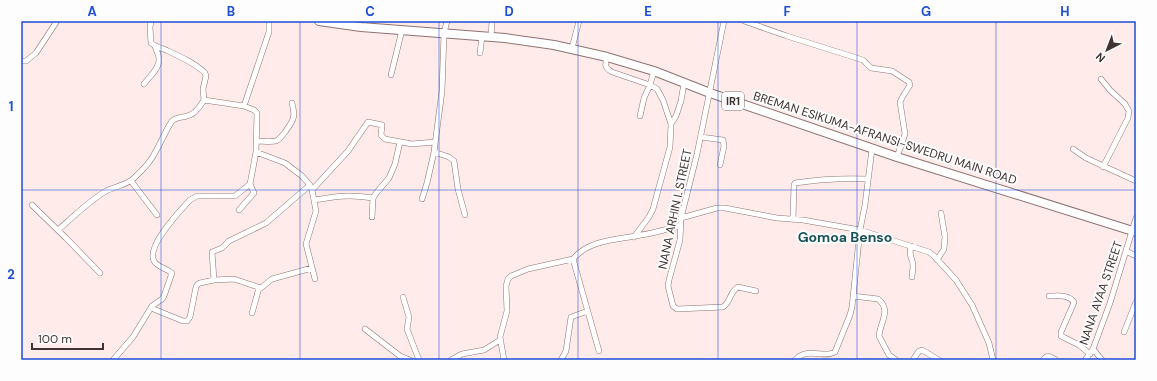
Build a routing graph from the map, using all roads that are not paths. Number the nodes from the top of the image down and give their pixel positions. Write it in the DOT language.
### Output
graph roads {
  1 [pos="57,21"];
  2 [pos="151,21"];
  3 [pos="269,21"];
  4 [pos="319,21"];
  5 [pos="447,21"];
  6 [pos="492,21"];
  7 [pos="579,21"];
  8 [pos="724,21"];
  9 [pos="744,21"];
  10 [pos="332,22"];
  11 [pos="402,30"];
  12 [pos="444,33"];
  13 [pos="486,36"];
  14 [pos="155,46"];
  15 [pos="572,48"];
  16 [pos="480,53"];
  17 [pos="607,57"];
  18 [pos="21,61"];
  19 [pos="654,71"];
  20 [pos="391,75"];
  21 [pos="1101,79"];
  22 [pos="684,83"];
  23 [pos="144,84"];
  24 [pos="650,85"];
  25 [pos="710,93"];
  26 [pos="204,100"];
  27 [pos="292,104"];
  28 [pos="244,106"];
  29 [pos="640,116"];
  30 [pos="671,124"];
  31 [pos="701,137"];
  32 [pos="257,141"];
  33 [pos="400,142"];
  34 [pos="435,142"];
  35 [pos="872,149"];
  36 [pos="1073,149"];
  37 [pos="256,152"];
  38 [pos="434,152"];
  39 [pos="896,157"];
  40 [pos="720,165"];
  41 [pos="1103,167"];
  42 [pos="868,179"];
  43 [pos="131,181"];
  44 [pos="1136,181"];
  45 [pos="250,184"];
  46 [pos="311,187"];
  47 [pos="373,198"];
  48 [pos="422,198"];
  49 [pos="314,200"];
  50 [pos="32,205"];
  51 [pos="239,210"];
  52 [pos="941,213"];
  53 [pos="157,215"];
  54 [pos="465,215"];
  55 [pos="372,217"];
  56 [pos="681,218"];
  57 [pos="1136,218"];
  58 [pos="794,219"];
  59 [pos="680,226"];
  60 [pos="58,230"];
  61 [pos="860,230"];
  62 [pos="1134,231"];
  63 [pos="634,237"];
  64 [pos="911,246"];
  65 [pos="1126,251"];
  66 [pos="1136,256"];
  67 [pos="573,259"];
  68 [pos="937,260"];
  69 [pos="312,268"];
  70 [pos="100,274"];
  71 [pos="912,277"];
  72 [pos="315,279"];
  73 [pos="214,280"];
  74 [pos="259,288"];
  75 [pos="756,291"];
  76 [pos="853,296"];
  77 [pos="1049,296"];
  78 [pos="403,297"];
  79 [pos="1136,302"];
  80 [pos="151,308"];
  81 [pos="588,310"];
  82 [pos="252,313"];
  83 [pos="365,329"];
  84 [pos="1124,332"];
  85 [pos="500,340"];
  86 [pos="598,351"];
  87 [pos="1091,352"];
  88 [pos="113,360"];
  89 [pos="410,360"];
  90 [pos="419,360"];
  91 [pos="451,360"];
  92 [pos="504,360"];
  93 [pos="561,360"];
  94 [pos="795,360"];
  95 [pos="896,360"];
  96 [pos="914,360"];
  97 [pos="939,360"];
  98 [pos="993,360"];
  99 [pos="1043,360"];
  100 [pos="1056,360"];
  101 [pos="1086,360"];
  102 [pos="1102,360"];
  1 -- 18 [label="street"];
  2 -- 14 [label="street"];
  3 -- 28 [label="street"];
  4 -- 10 [label="main road, BREMAN ESIKUMA-AFRANSI-SWEDRU MAIN ROAD / IR1"];
  5 -- 12 [label="street"];
  6 -- 13 [label="street"];
  7 -- 15 [label="street"];
  8 -- 25 [label="street, NANA ARHIN I. STREET"];
  9 -- 39 [label="street"];
  10 -- 11 [label="main road, BREMAN ESIKUMA-AFRANSI-SWEDRU MAIN ROAD / IR1"];
  11 -- 12 [label="main road, BREMAN ESIKUMA-AFRANSI-SWEDRU MAIN ROAD / IR1"];
  11 -- 20 [label="street"];
  12 -- 13 [label="main road, BREMAN ESIKUMA-AFRANSI-SWEDRU MAIN ROAD / IR1"];
  12 -- 34 [label="street"];
  13 -- 15 [label="main road, BREMAN ESIKUMA-AFRANSI-SWEDRU MAIN ROAD / IR1"];
  13 -- 16 [label="street"];
  14 -- 23 [label="street"];
  14 -- 26 [label="street"];
  15 -- 17 [label="main road, BREMAN ESIKUMA-AFRANSI-SWEDRU MAIN ROAD / IR1"];
  17 -- 19 [label="main road, BREMAN ESIKUMA-AFRANSI-SWEDRU MAIN ROAD / IR1"];
  17 -- 24 [label="street"];
  19 -- 22 [label="main road, BREMAN ESIKUMA-AFRANSI-SWEDRU MAIN ROAD / IR1"];
  19 -- 24 [label="street"];
  21 -- 41 [label="street"];
  22 -- 25 [label="main road, BREMAN ESIKUMA-AFRANSI-SWEDRU MAIN ROAD / IR1"];
  22 -- 30 [label="street"];
  24 -- 29 [label="street"];
  24 -- 30 [label="street"];
  25 -- 31 [label="street, NANA ARHIN I. STREET"];
  25 -- 35 [label="main road, BREMAN ESIKUMA-AFRANSI-SWEDRU MAIN ROAD / IR1"];
  26 -- 28 [label="street"];
  26 -- 43 [label="street"];
  27 -- 32 [label="street"];
  28 -- 32 [label="street"];
  30 -- 63 [label="street"];
  31 -- 40 [label="street"];
  31 -- 56 [label="street, NANA ARHIN I. STREET"];
  32 -- 37 [label="street"];
  33 -- 34 [label="street"];
  33 -- 46 [label="street"];
  33 -- 47 [label="street"];
  34 -- 38 [label="street"];
  35 -- 39 [label="main road, BREMAN ESIKUMA-AFRANSI-SWEDRU MAIN ROAD / IR1"];
  35 -- 42 [label="street"];
  36 -- 41 [label="street"];
  37 -- 45 [label="street"];
  37 -- 46 [label="street"];
  38 -- 48 [label="street"];
  38 -- 54 [label="street"];
  39 -- 62 [label="main road, BREMAN ESIKUMA-AFRANSI-SWEDRU MAIN ROAD / IR1"];
  41 -- 44 [label="street"];
  42 -- 58 [label="street"];
  42 -- 61 [label="street"];
  43 -- 53 [label="street"];
  43 -- 60 [label="street"];
  45 -- 51 [label="street"];
  45 -- 80 [label="street"];
  46 -- 49 [label="street"];
  46 -- 73 [label="street"];
  47 -- 49 [label="street"];
  47 -- 55 [label="street"];
  49 -- 69 [label="street"];
  50 -- 60 [label="street"];
  52 -- 68 [label="street"];
  56 -- 58 [label="street"];
  56 -- 59 [label="street, NANA ARHIN I. STREET"];
  57 -- 62 [label="street, NANA AYAA STREET"];
  58 -- 61 [label="street"];
  59 -- 63 [label="street"];
  59 -- 75 [label="street, NANA ARHIN I. STREET"];
  60 -- 70 [label="street"];
  61 -- 64 [label="street"];
  61 -- 76 [label="street"];
  62 -- 65 [label="street, NANA AYAA STREET"];
  63 -- 67 [label="street"];
  64 -- 68 [label="street"];
  64 -- 71 [label="street"];
  65 -- 66 [label="street"];
  65 -- 87 [label="street, NANA AYAA STREET"];
  67 -- 81 [label="street"];
  67 -- 85 [label="street"];
  68 -- 98 [label="street"];
  69 -- 72 [label="street"];
  69 -- 74 [label="street"];
  73 -- 74 [label="street"];
  73 -- 80 [label="street"];
  74 -- 82 [label="street"];
  76 -- 94 [label="street"];
  76 -- 95 [label="street"];
  77 -- 87 [label="street"];
  78 -- 90 [label="street"];
  79 -- 84 [label="street"];
  80 -- 88 [label="street"];
  81 -- 86 [label="street"];
  81 -- 93 [label="street"];
  83 -- 89 [label="street"];
  85 -- 91 [label="street"];
  85 -- 92 [label="street"];
  87 -- 101 [label="street, NANA AYAA STREET"];
  87 -- 102 [label="street"];
  96 -- 97 [label="street"];
  99 -- 100 [label="street"];
}
